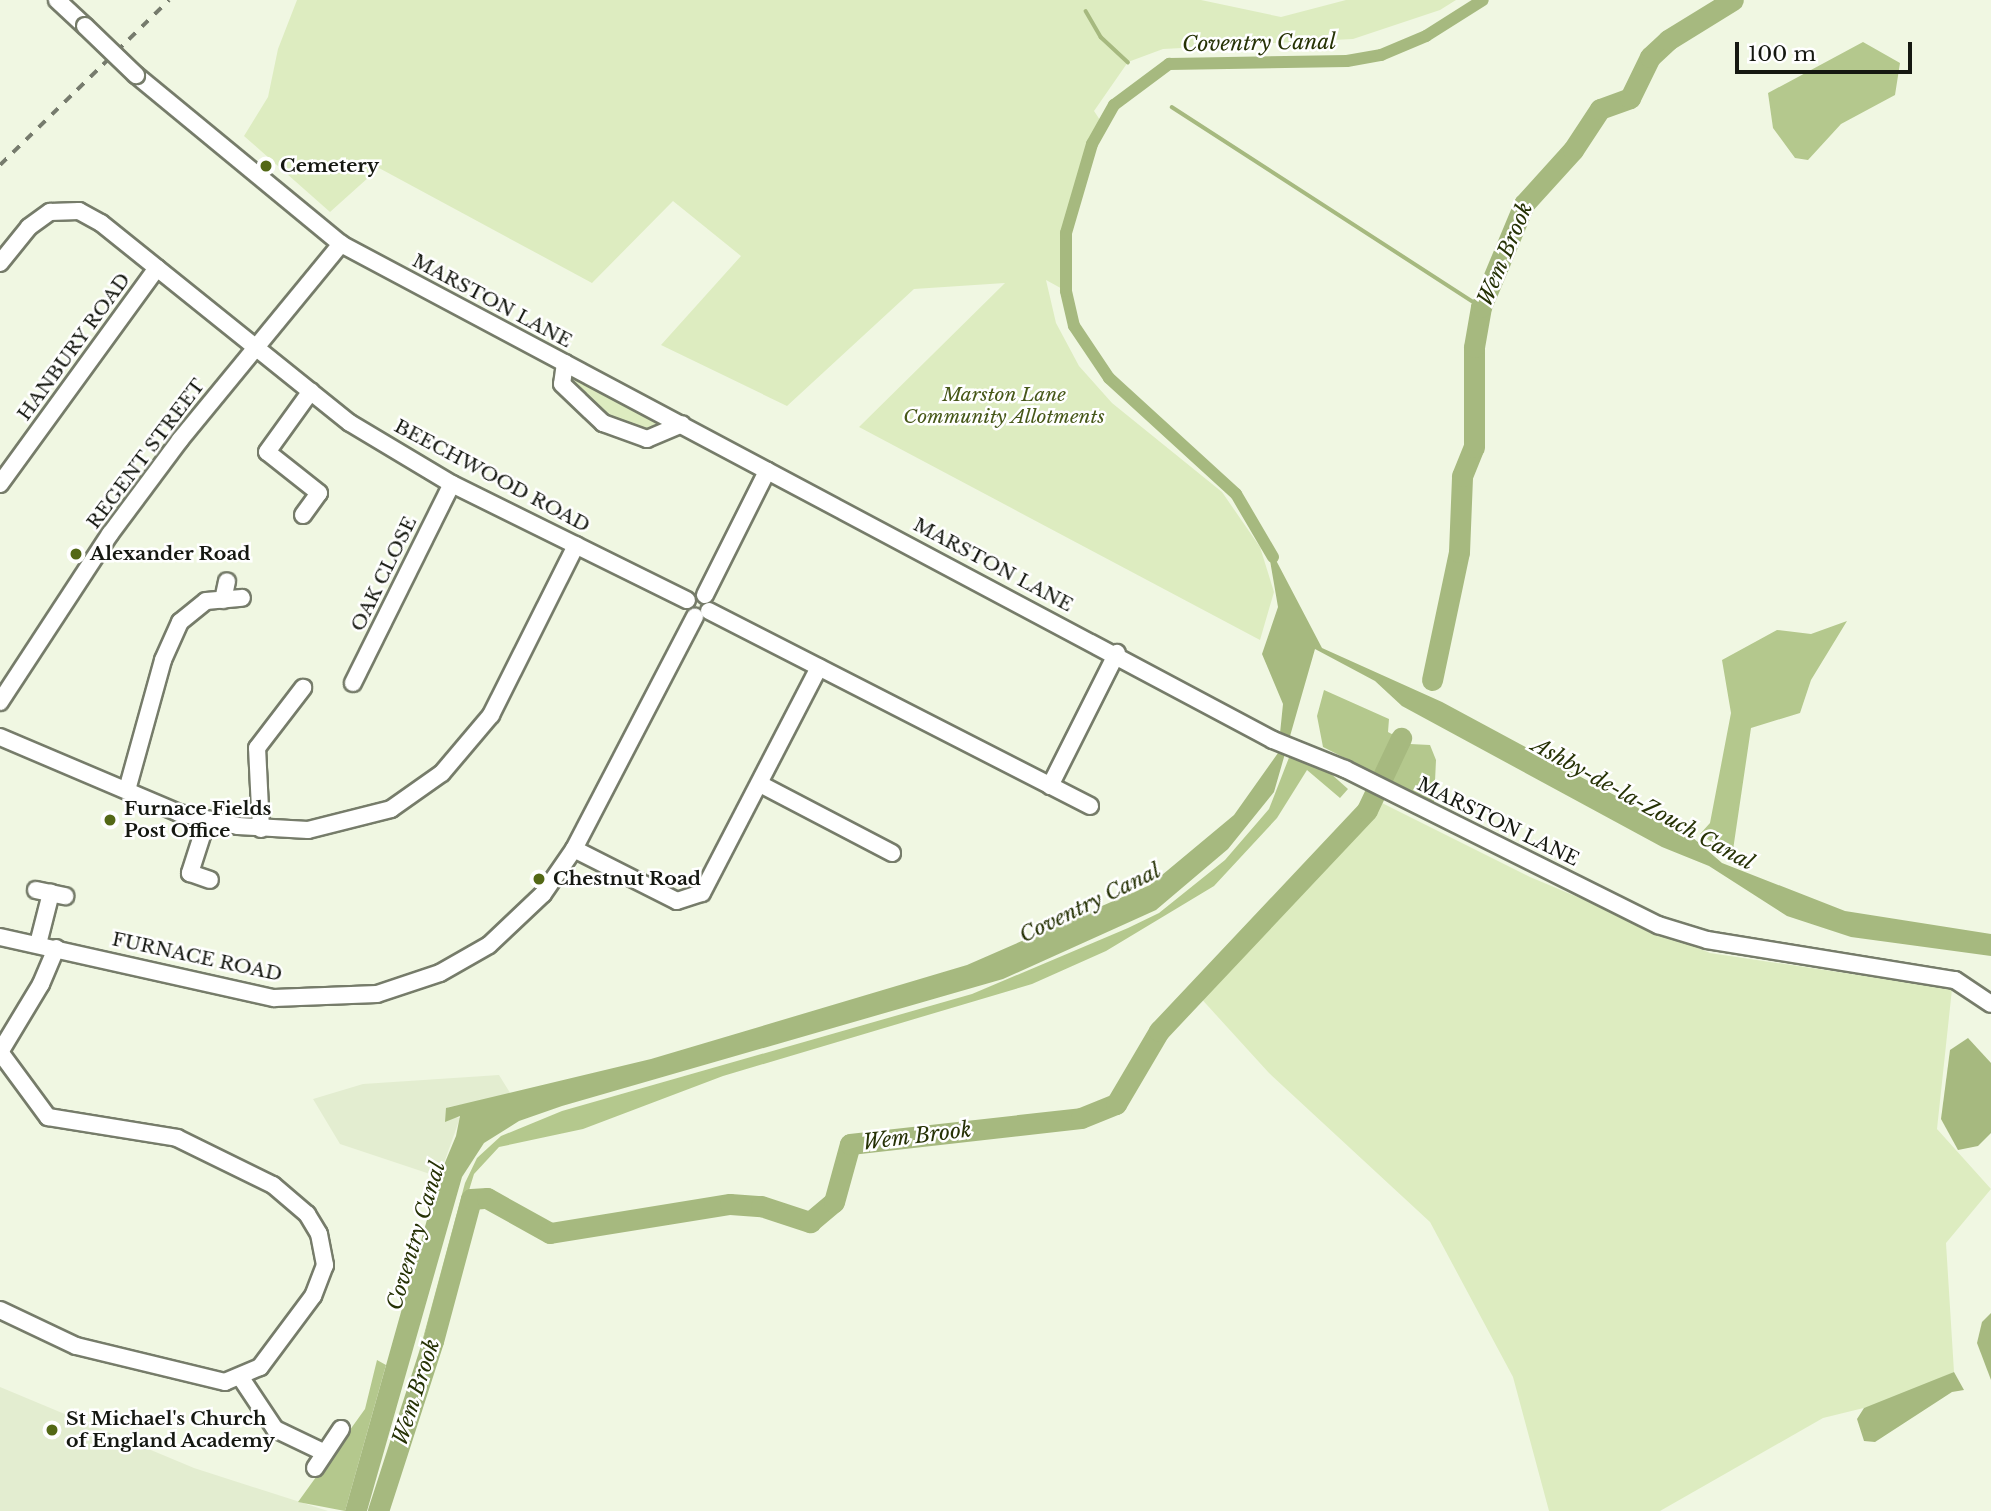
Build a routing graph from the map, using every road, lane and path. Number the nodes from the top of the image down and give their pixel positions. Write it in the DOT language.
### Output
graph roads {
  1 [pos="57,0"];
  2 [pos="341,244"];
  3 [pos="0,263"];
  4 [pos="157,268"];
  5 [pos="255,347"];
  6 [pos="565,363"];
  7 [pos="311,391"];
  8 [pos="682,425"];
  9 [pos="767,471"];
  10 [pos="0,484"];
  11 [pos="453,484"];
  12 [pos="303,515"];
  13 [pos="576,545"];
  14 [pos="227,581"];
  15 [pos="242,598"];
  16 [pos="223,600"];
  17 [pos="703,607"];
  18 [pos="1117,653"];
  19 [pos="819,667"];
  20 [pos="354,682"];
  21 [pos="303,688"];
  22 [pos="0,702"];
  23 [pos="0,737"];
  24 [pos="760,784"];
  25 [pos="1050,786"];
  26 [pos="127,790"];
  27 [pos="1090,806"];
  28 [pos="206,820"];
  29 [pos="261,829"];
  30 [pos="574,849"];
  31 [pos="892,853"];
  32 [pos="210,880"];
  33 [pos="51,893"];
  34 [pos="0,937"];
  35 [pos="38,944"];
  36 [pos="56,948"];
  37 [pos="1991,1004"];
  38 [pos="0,1052"];
  39 [pos="0,1310"];
  40 [pos="241,1378"];
  41 [pos="341,1429"];
  42 [pos="325,1453"];
  43 [pos="315,1468"];
  1 -- 2 [label="street, MARSTON LANE, bridge"];
  2 -- 5 [label="street, REGENT STREET"];
  2 -- 6 [label="street, MARSTON LANE"];
  3 -- 4 [label="street, BEECHWOOD ROAD"];
  4 -- 5 [label="street, BEECHWOOD ROAD"];
  4 -- 10 [label="street, HANBURY ROAD"];
  5 -- 7 [label="street, BEECHWOOD ROAD"];
  5 -- 22 [label="street, REGENT STREET"];
  6 -- 8 [label="street, MARSTON LANE"];
  6 -- 8 [label="street, MARSTON LANE"];
  7 -- 11 [label="street, BEECHWOOD ROAD"];
  7 -- 12 [label="street"];
  8 -- 9 [label="street, MARSTON LANE"];
  9 -- 17 [label="street, FURNACE ROAD"];
  9 -- 18 [label="street, MARSTON LANE"];
  11 -- 13 [label="street, BEECHWOOD ROAD"];
  11 -- 20 [label="street, OAK CLOSE"];
  13 -- 17 [label="street, BEECHWOOD ROAD"];
  13 -- 29 [label="street"];
  14 -- 16 [label="street"];
  15 -- 16 [label="street"];
  16 -- 26 [label="street"];
  17 -- 19 [label="street"];
  17 -- 30 [label="street, FURNACE ROAD"];
  18 -- 25 [label="street"];
  18 -- 37 [label="street, MARSTON LANE"];
  19 -- 24 [label="street"];
  19 -- 25 [label="street"];
  21 -- 29 [label="street"];
  23 -- 26 [label="street"];
  24 -- 30 [label="street"];
  24 -- 31 [label="street"];
  25 -- 27 [label="street"];
  26 -- 28 [label="street"];
  28 -- 29 [label="street"];
  28 -- 32 [label="street"];
  30 -- 36 [label="street, FURNACE ROAD"];
  33 -- 35 [label="street"];
  34 -- 35 [label="street, FURNACE ROAD"];
  35 -- 36 [label="street, FURNACE ROAD"];
  36 -- 38 [label="street"];
  38 -- 40 [label="street"];
  39 -- 40 [label="street"];
  40 -- 42 [label="street"];
  41 -- 42 [label="street"];
  42 -- 43 [label="street"];
}
